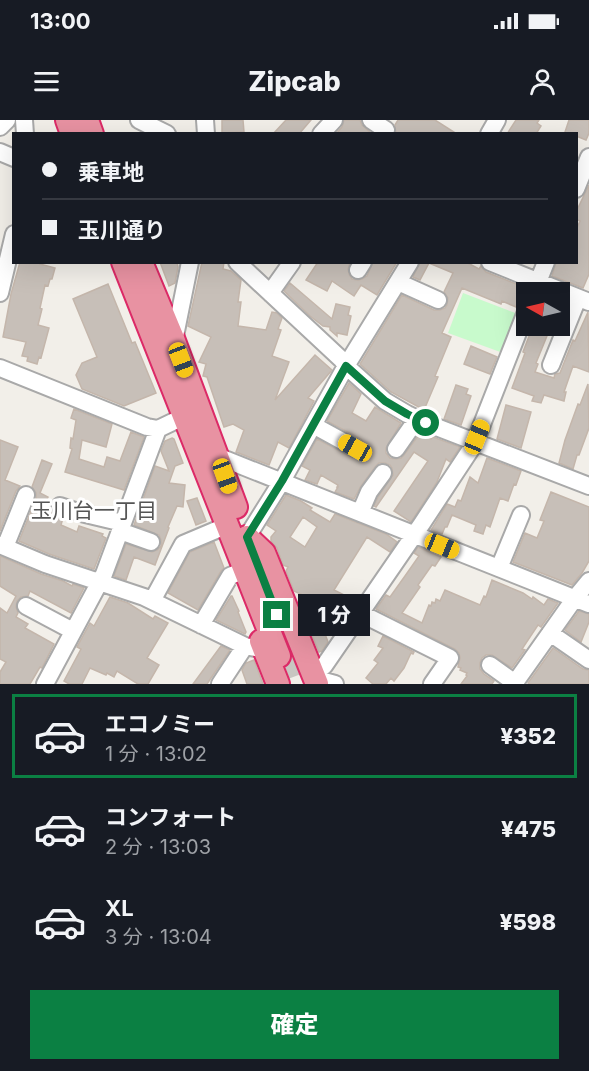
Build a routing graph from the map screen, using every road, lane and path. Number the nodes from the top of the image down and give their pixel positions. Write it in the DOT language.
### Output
graph roads {
  1 [pos="7,120"];
  2 [pos="139,120"];
  3 [pos="333,120"];
  4 [pos="371,120"];
  5 [pos="0,127"];
  6 [pos="387,128"];
  7 [pos="163,132"];
  8 [pos="323,132"];
  9 [pos="587,166"];
  10 [pos="578,185"];
  11 [pos="12,241"];
  12 [pos="124,264"];
  13 [pos="142,264"];
  14 [pos="189,264"];
  15 [pos="239,264"];
  16 [pos="291,264"];
  17 [pos="409,264"];
  18 [pos="494,264"];
  19 [pos="545,264"];
  20 [pos="2,275"];
  21 [pos="398,282"];
  22 [pos="527,282"];
  23 [pos="538,282"];
  24 [pos="0,293"];
  25 [pos="270,293"];
  26 [pos="438,300"];
  27 [pos="584,300"];
  28 [pos="517,336"];
  29 [pos="174,341"];
  30 [pos="550,365"];
  31 [pos="346,366"];
  32 [pos="0,368"];
  33 [pos="183,417"];
  34 [pos="417,419"];
  35 [pos="313,425"];
  36 [pos="158,429"];
  37 [pos="475,441"];
  38 [pos="355,448"];
  39 [pos="396,449"];
  40 [pos="217,456"];
  41 [pos="383,473"];
  42 [pos="282,481"];
  43 [pos="589,486"];
  44 [pos="26,495"];
  45 [pos="60,506"];
  46 [pos="360,513"];
  47 [pos="522,515"];
  48 [pos="122,527"];
  49 [pos="236,533"];
  50 [pos="414,535"];
  51 [pos="150,542"];
  52 [pos="2,546"];
  53 [pos="499,568"];
  54 [pos="242,571"];
  55 [pos="589,581"];
  56 [pos="99,583"];
  57 [pos="152,601"];
  58 [pos="582,601"];
  59 [pos="26,606"];
  60 [pos="360,613"];
  61 [pos="201,625"];
  62 [pos="73,632"];
  63 [pos="550,633"];
  64 [pos="270,650"];
  65 [pos="589,660"];
  66 [pos="490,665"];
  67 [pos="316,680"];
  68 [pos="52,682"];
  69 [pos="515,683"];
  70 [pos="220,684"];
  71 [pos="278,684"];
  72 [pos="335,684"];
  73 [pos="432,684"];
  1 -- 5 [label="street"];
  2 -- 7 [label="street"];
  3 -- 8 [label="street"];
  4 -- 6 [label="street"];
  9 -- 10 [label="street"];
  11 -- 20 [label="street"];
  12 -- 33 [label="highway"];
  13 -- 29 [label="highway"];
  14 -- 29 [label="street"];
  15 -- 25 [label="street"];
  16 -- 25 [label="street"];
  17 -- 21 [label="street"];
  18 -- 22 [label="street"];
  19 -- 23 [label="street"];
  20 -- 24 [label="street"];
  21 -- 26 [label="street"];
  21 -- 31 [label="street"];
  25 -- 31 [label="street"];
  27 -- 30 [label="street"];
  28 -- 37 [label="street"];
  29 -- 40 [label="highway"];
  31 -- 34 [label="street"];
  31 -- 35 [label="street"];
  32 -- 36 [label="street"];
  33 -- 36 [label="street"];
  33 -- 49 [label="highway"];
  34 -- 37 [label="street"];
  34 -- 39 [label="street"];
  35 -- 38 [label="street"];
  35 -- 42 [label="street"];
  36 -- 48 [label="street"];
  37 -- 43 [label="street"];
  37 -- 50 [label="street"];
  40 -- 42 [label="street"];
  40 -- 49 [label="highway"];
  41 -- 46 [label="street"];
  42 -- 46 [label="street"];
  42 -- 49 [label="street"];
  44 -- 52 [label="street"];
  45 -- 48 [label="street"];
  46 -- 50 [label="street"];
  47 -- 53 [label="street"];
  48 -- 51 [label="street"];
  48 -- 56 [label="street"];
  49 -- 54 [label="highway"];
  49 -- 57 [label="street"];
  49 -- 64 [label="highway"];
  49 -- 67 [label="highway"];
  50 -- 53 [label="street"];
  50 -- 60 [label="street"];
  52 -- 56 [label="street"];
  53 -- 58 [label="street"];
  54 -- 61 [label="street"];
  54 -- 64 [label="highway"];
  55 -- 58 [label="street"];
  56 -- 57 [label="street"];
  56 -- 62 [label="street"];
  57 -- 61 [label="street"];
  58 -- 63 [label="street"];
  59 -- 62 [label="street"];
  60 -- 67 [label="street"];
  60 -- 73 [label="street"];
  61 -- 64 [label="street"];
  62 -- 68 [label="street"];
  63 -- 65 [label="street"];
  63 -- 69 [label="street"];
  64 -- 70 [label="street"];
  64 -- 71 [label="highway"];
  66 -- 69 [label="street"];
  67 -- 72 [label="street"];
}
